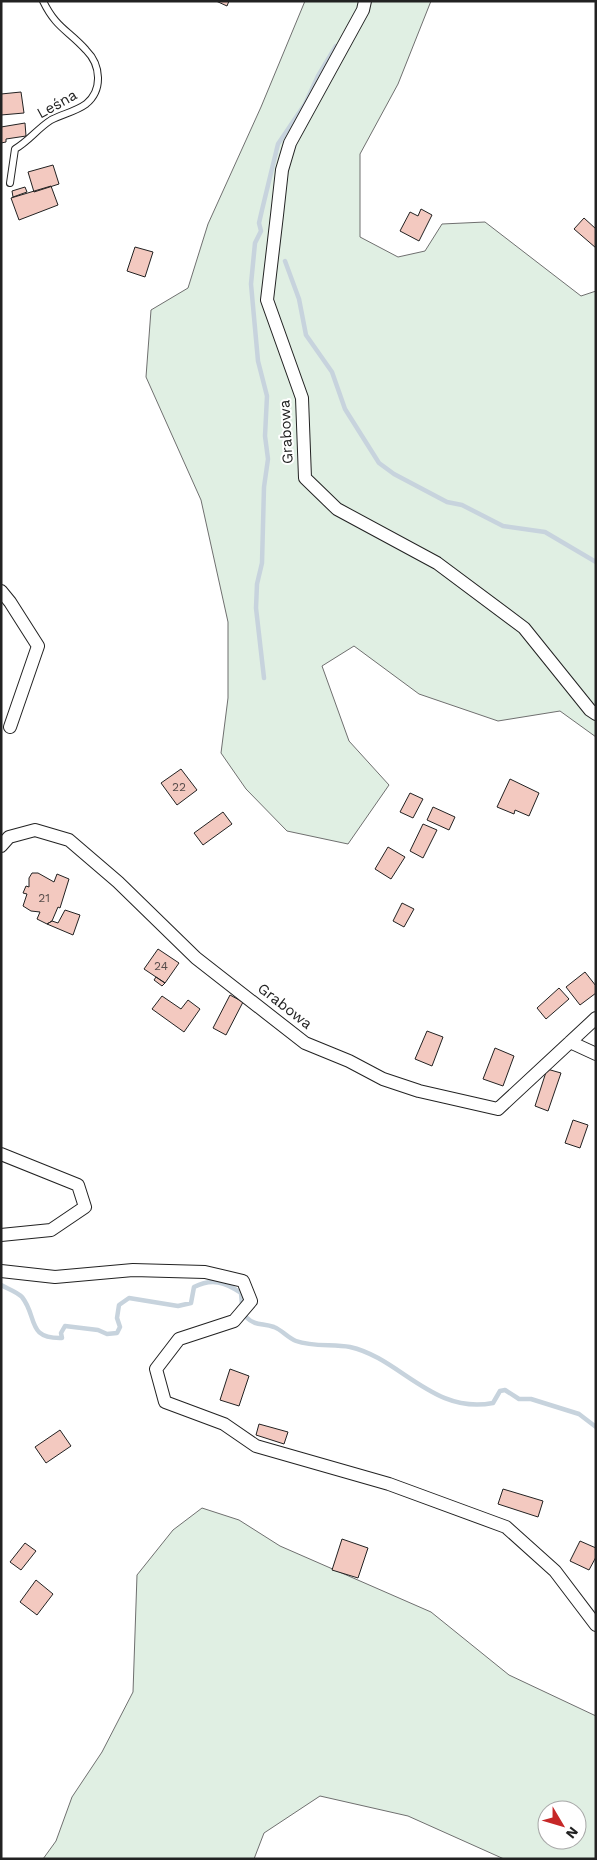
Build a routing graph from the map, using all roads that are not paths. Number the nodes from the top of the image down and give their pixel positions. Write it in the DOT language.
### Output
graph roads {
  1 [pos="43,1"];
  2 [pos="365,1"];
  3 [pos="10,183"];
  4 [pos="1,591"];
  5 [pos="596,714"];
  6 [pos="10,727"];
  7 [pos="1,846"];
  8 [pos="596,1018"];
  9 [pos="570,1042"];
  10 [pos="596,1054"];
  11 [pos="1,1154"];
  12 [pos="1,1235"];
  13 [pos="1,1272"];
  14 [pos="596,1625"];
  1 -- 3 [label="lane, Leśna"];
  2 -- 5 [label="street, Grabowa"];
  4 -- 6 [label="street"];
  7 -- 9 [label="street, Grabowa"];
  8 -- 9 [label="street, Grabowa"];
  9 -- 10 [label="street"];
  11 -- 12 [label="street"];
  13 -- 14 [label="street"];
}
